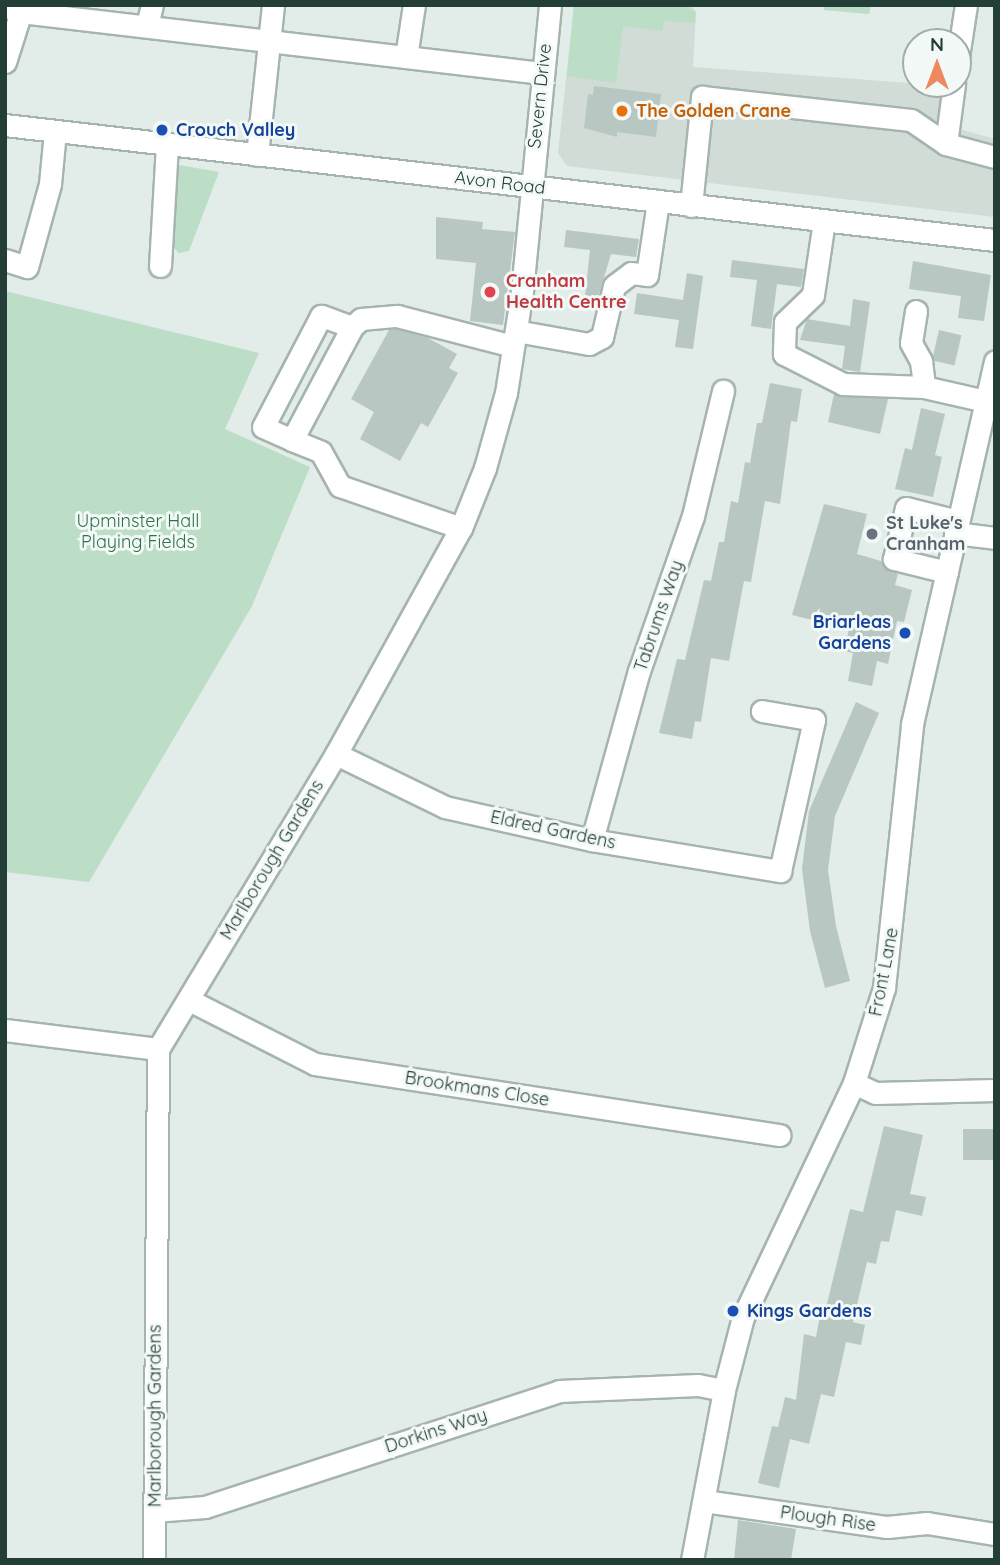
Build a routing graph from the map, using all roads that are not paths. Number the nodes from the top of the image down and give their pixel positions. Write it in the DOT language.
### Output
graph roads {
  1 [pos="152,5"];
  2 [pos="273,5"];
  3 [pos="414,5"];
  4 [pos="550,5"];
  5 [pos="966,5"];
  6 [pos="17,8"];
  7 [pos="147,26"];
  8 [pos="962,28"];
  9 [pos="269,41"];
  10 [pos="406,57"];
  11 [pos="5,62"];
  12 [pos="542,73"];
  13 [pos="952,98"];
  14 [pos="5,125"];
  15 [pos="55,131"];
  16 [pos="167,144"];
  17 [pos="946,144"];
  18 [pos="257,155"];
  19 [pos="995,157"];
  20 [pos="531,187"];
  21 [pos="657,201"];
  22 [pos="691,206"];
  23 [pos="824,221"];
  24 [pos="995,240"];
  25 [pos="5,260"];
  26 [pos="160,266"];
  27 [pos="916,311"];
  28 [pos="352,327"];
  29 [pos="514,338"];
  30 [pos="995,361"];
  31 [pos="923,387"];
  32 [pos="723,391"];
  33 [pos="985,401"];
  34 [pos="292,440"];
  35 [pos="957,527"];
  36 [pos="461,528"];
  37 [pos="995,538"];
  38 [pos="947,572"];
  39 [pos="762,711"];
  40 [pos="335,754"];
  41 [pos="592,839"];
  42 [pos="189,1000"];
  43 [pos="5,1030"];
  44 [pos="158,1049"];
  45 [pos="855,1083"];
  46 [pos="995,1090"];
  47 [pos="780,1135"];
  48 [pos="724,1390"];
  49 [pos="704,1501"];
  50 [pos="154,1511"];
  51 [pos="995,1534"];
  52 [pos="154,1560"];
  53 [pos="692,1560"];
  1 -- 7 [label="street"];
  2 -- 9 [label="street"];
  3 -- 10 [label="street"];
  4 -- 12 [label="street, Severn Drive"];
  5 -- 8 [label="street"];
  6 -- 7 [label="street"];
  6 -- 11 [label="street"];
  7 -- 9 [label="street"];
  9 -- 10 [label="street"];
  9 -- 18 [label="street"];
  10 -- 12 [label="street"];
  12 -- 20 [label="street, Severn Drive"];
  13 -- 17 [label="street"];
  14 -- 15 [label="street, Avon Road"];
  15 -- 16 [label="street, Avon Road"];
  15 -- 25 [label="street"];
  16 -- 18 [label="street, Avon Road"];
  16 -- 26 [label="street"];
  17 -- 19 [label="street"];
  17 -- 22 [label="street"];
  18 -- 20 [label="street, Avon Road"];
  20 -- 21 [label="street, Avon Road"];
  20 -- 29 [label="street, Marlborough Gardens"];
  21 -- 22 [label="street, Avon Road"];
  21 -- 29 [label="street"];
  22 -- 23 [label="street, Avon Road"];
  23 -- 24 [label="street, Avon Road"];
  23 -- 31 [label="street"];
  27 -- 31 [label="street"];
  28 -- 29 [label="street"];
  28 -- 34 [label="street"];
  28 -- 34 [label="street"];
  29 -- 36 [label="street, Marlborough Gardens"];
  30 -- 33 [label="street, Front Lane"];
  31 -- 33 [label="street"];
  32 -- 41 [label="street, Tabrums Way"];
  33 -- 35 [label="street, Front Lane"];
  34 -- 36 [label="street"];
  35 -- 37 [label="street"];
  35 -- 38 [label="street, Front Lane"];
  35 -- 38 [label="street"];
  36 -- 40 [label="street, Marlborough Gardens"];
  38 -- 45 [label="street, Front Lane"];
  39 -- 41 [label="street, Eldred Gardens"];
  40 -- 41 [label="street, Eldred Gardens"];
  40 -- 42 [label="street, Marlborough Gardens"];
  42 -- 44 [label="street, Marlborough Gardens"];
  42 -- 47 [label="street, Brookmans Close"];
  43 -- 44 [label="street"];
  44 -- 50 [label="street, Marlborough Gardens"];
  45 -- 46 [label="street"];
  45 -- 48 [label="street, Front Lane"];
  48 -- 49 [label="street, Front Lane"];
  48 -- 50 [label="street, Dorkins Way"];
  49 -- 51 [label="street, Plough Rise"];
  49 -- 53 [label="street, Front Lane"];
  50 -- 52 [label="street, Marlborough Gardens"];
}
